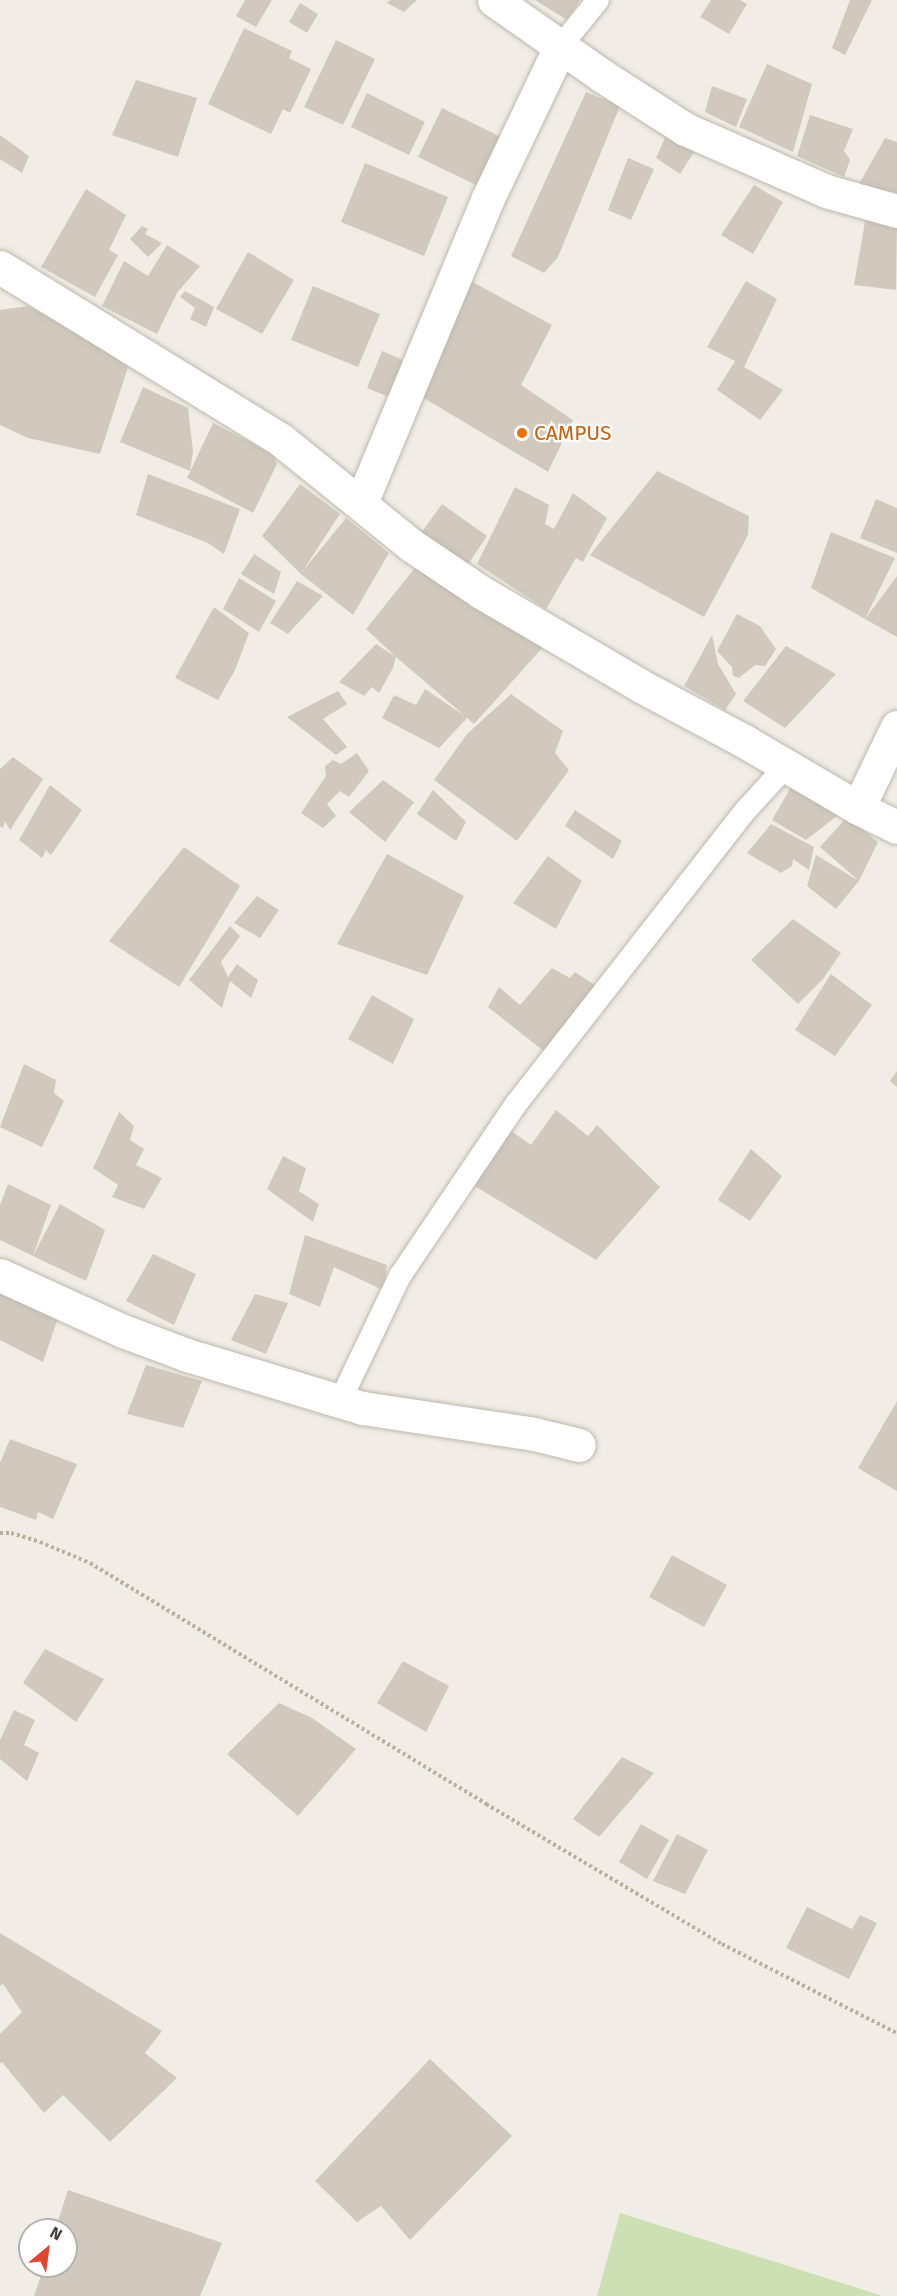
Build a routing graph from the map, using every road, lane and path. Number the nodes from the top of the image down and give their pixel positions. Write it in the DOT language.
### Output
graph roads {
  1 [pos="494,0"];
  2 [pos="598,0"];
  3 [pos="560,47"];
  4 [pos="897,211"];
  5 [pos="0,268"];
  6 [pos="361,503"];
  7 [pos="897,727"];
  8 [pos="786,766"];
  9 [pos="858,808"];
  10 [pos="897,826"];
  11 [pos="0,1275"];
  12 [pos="340,1401"];
  13 [pos="579,1445"];
  14 [pos="0,1533"];
  15 [pos="897,2033"];
  1 -- 3 [label="street"];
  2 -- 3 [label="lane"];
  3 -- 4 [label="street"];
  3 -- 6 [label="street"];
  5 -- 6 [label="street"];
  6 -- 8 [label="street"];
  7 -- 9 [label="street"];
  8 -- 9 [label="street"];
  8 -- 12 [label="lane"];
  9 -- 10 [label="street"];
  11 -- 12 [label="street"];
  12 -- 13 [label="street"];
  14 -- 15 [label="path"];
}
